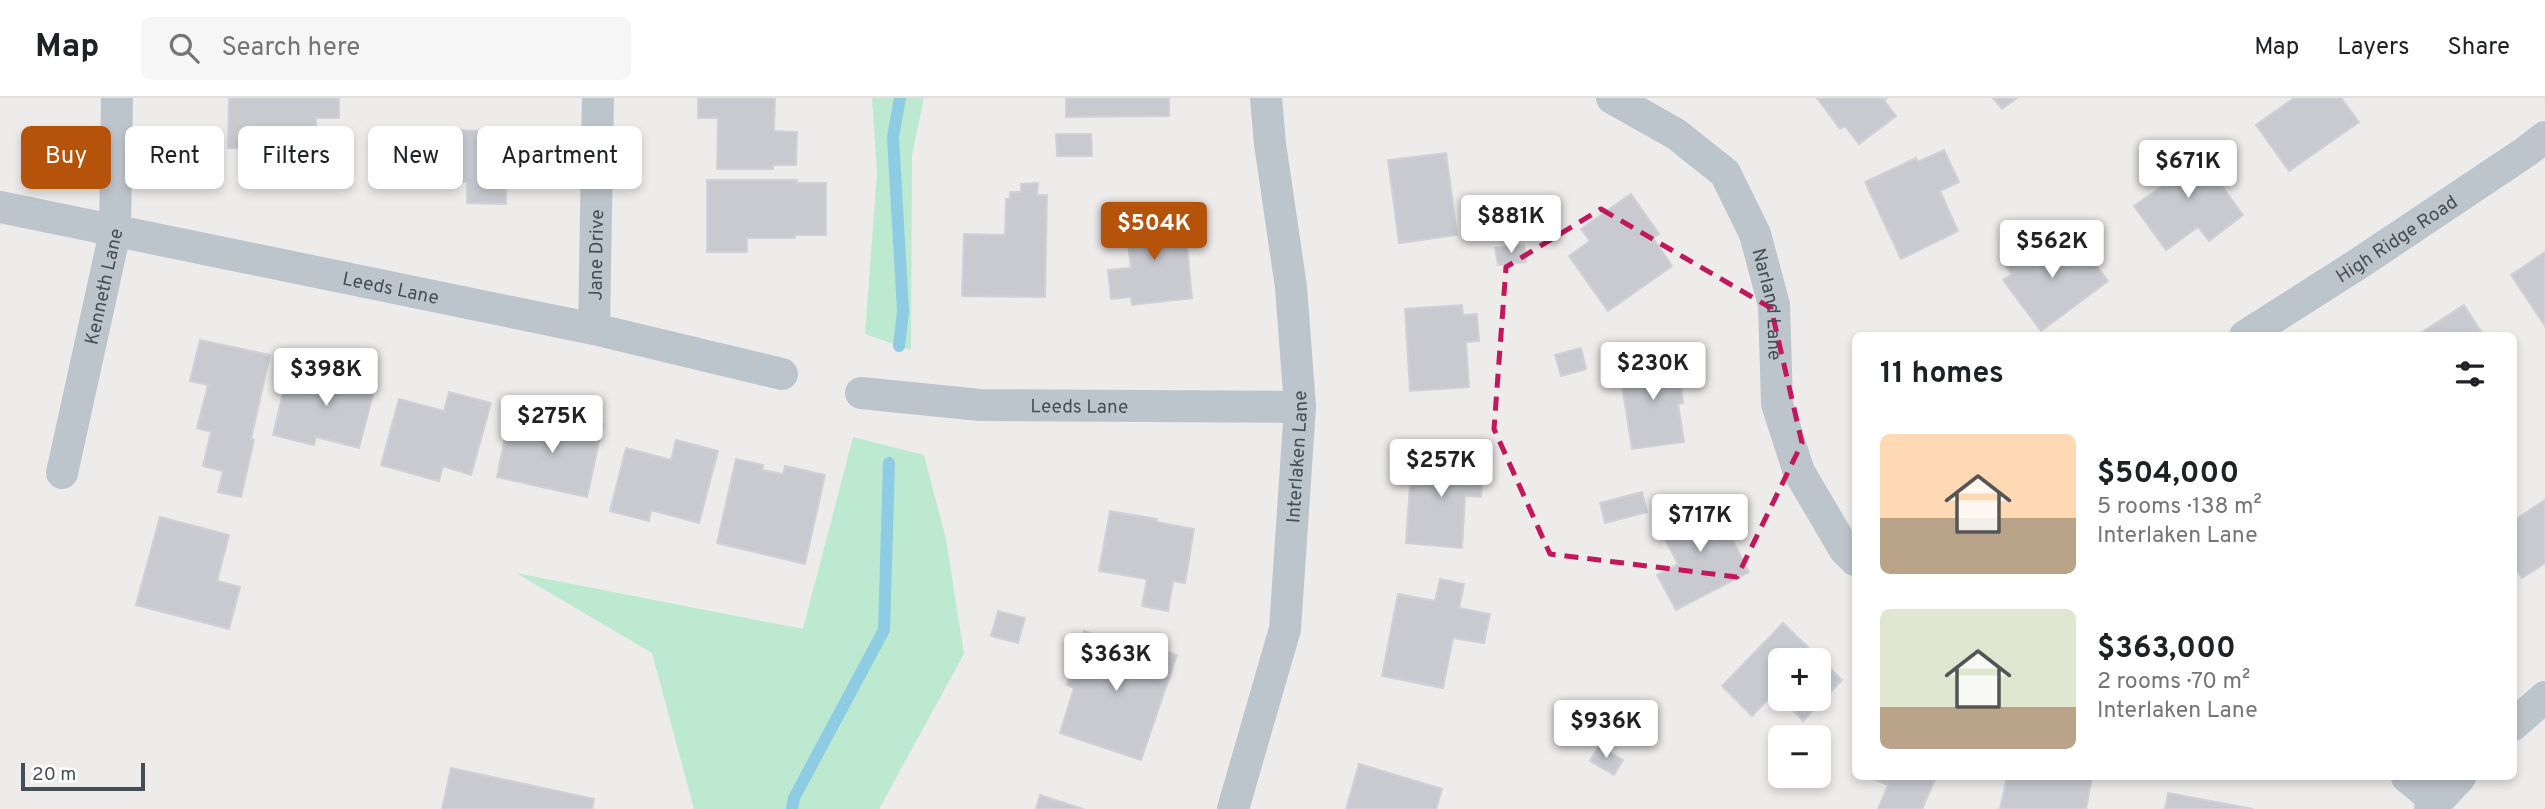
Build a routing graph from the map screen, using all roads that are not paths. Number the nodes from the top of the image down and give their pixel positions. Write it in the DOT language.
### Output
graph roads {
  1 [pos="117,98"];
  2 [pos="597,98"];
  3 [pos="1266,98"];
  4 [pos="1612,98"];
  5 [pos="2545,137"];
  6 [pos="0,207"];
  7 [pos="115,232"];
  8 [pos="594,329"];
  9 [pos="2251,332"];
  10 [pos="782,374"];
  11 [pos="861,393"];
  12 [pos="1300,407"];
  13 [pos="62,473"];
  14 [pos="1852,557"];
  15 [pos="2545,697"];
  16 [pos="2517,722"];
  17 [pos="2410,780"];
  18 [pos="2457,780"];
  19 [pos="2433,805"];
  20 [pos="1233,809"];
  1 -- 7 [label="street, Kenneth Lane"];
  2 -- 8 [label="street, Jane Drive"];
  3 -- 12 [label="street, Interlaken Lane"];
  4 -- 14 [label="street, Narland Lane"];
  5 -- 9 [label="street, High Ridge Road"];
  6 -- 7 [label="street, Leeds Lane"];
  7 -- 8 [label="street, Leeds Lane"];
  7 -- 13 [label="street, Kenneth Lane"];
  8 -- 10 [label="street, Leeds Lane"];
  11 -- 12 [label="street, Leeds Lane"];
  12 -- 20 [label="street, Interlaken Lane"];
  15 -- 16 [label="street"];
  17 -- 19 [label="street"];
  18 -- 19 [label="street"];
}
